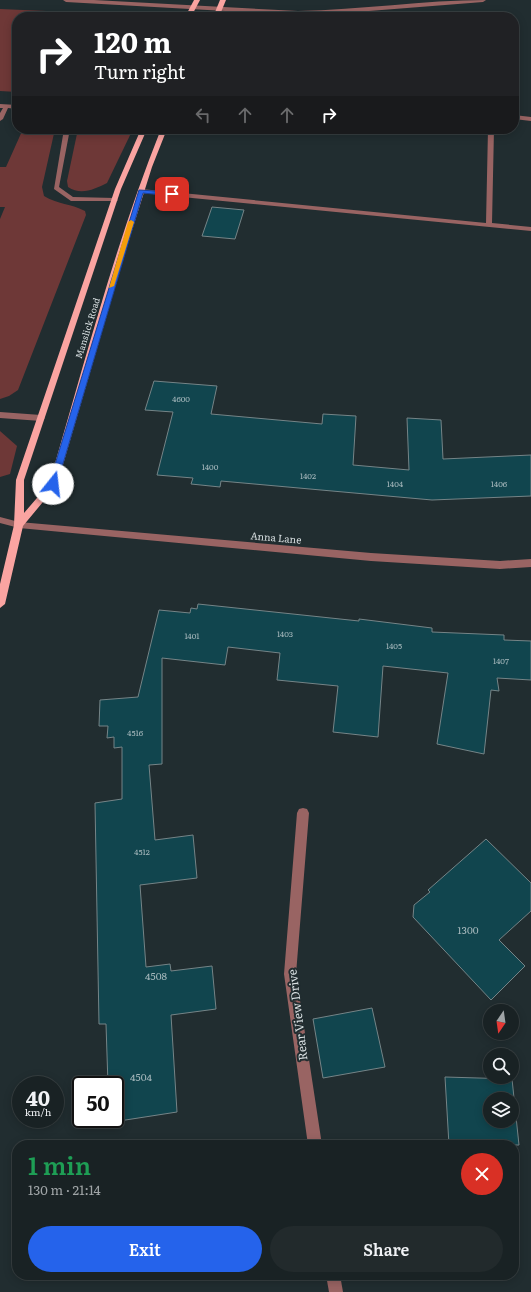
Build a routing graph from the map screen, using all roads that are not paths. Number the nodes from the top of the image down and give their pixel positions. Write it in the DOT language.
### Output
graph roads {
  1 [pos="66,0"];
  2 [pos="197,0"];
  3 [pos="223,0"];
  4 [pos="483,0"];
  5 [pos="194,7"];
  6 [pos="220,8"];
  7 [pos="191,12"];
  8 [pos="218,12"];
  9 [pos="282,12"];
  10 [pos="331,12"];
  11 [pos="3,107"];
  12 [pos="519,118"];
  13 [pos="0,119"];
  14 [pos="531,119"];
  15 [pos="66,134"];
  16 [pos="142,134"];
  17 [pos="162,134"];
  18 [pos="490,134"];
  19 [pos="141,191"];
  20 [pos="115,200"];
  21 [pos="489,225"];
  22 [pos="531,229"];
  23 [pos="0,414"];
  24 [pos="41,418"];
  25 [pos="0,520"];
  26 [pos="18,525"];
  27 [pos="531,563"];
  28 [pos="0,604"];
  29 [pos="303,813"];
  30 [pos="313,1140"];
  31 [pos="334,1280"];
  32 [pos="336,1292"];
  1 -- 5 [label="street"];
  2 -- 5 [label="main road"];
  3 -- 6 [label="main road"];
  4 -- 10 [label="street"];
  5 -- 6 [label="street"];
  5 -- 7 [label="main road"];
  6 -- 8 [label="main road"];
  6 -- 9 [label="street"];
  11 -- 13 [label="street"];
  12 -- 14 [label="street"];
  15 -- 20 [label="street"];
  16 -- 20 [label="main road, Manslick Road"];
  17 -- 19 [label="main road, Manslick Road"];
  18 -- 21 [label="street"];
  19 -- 21 [label="street"];
  19 -- 26 [label="main road, Manslick Road"];
  20 -- 24 [label="main road, Manslick Road"];
  21 -- 22 [label="street"];
  23 -- 24 [label="street"];
  24 -- 26 [label="main road, Manslick Road"];
  25 -- 26 [label="street, Anna Lane"];
  26 -- 27 [label="street, Anna Lane"];
  26 -- 28 [label="main road, Manslick Road"];
  29 -- 30 [label="street, Rear View Drive"];
  31 -- 32 [label="street"];
}
